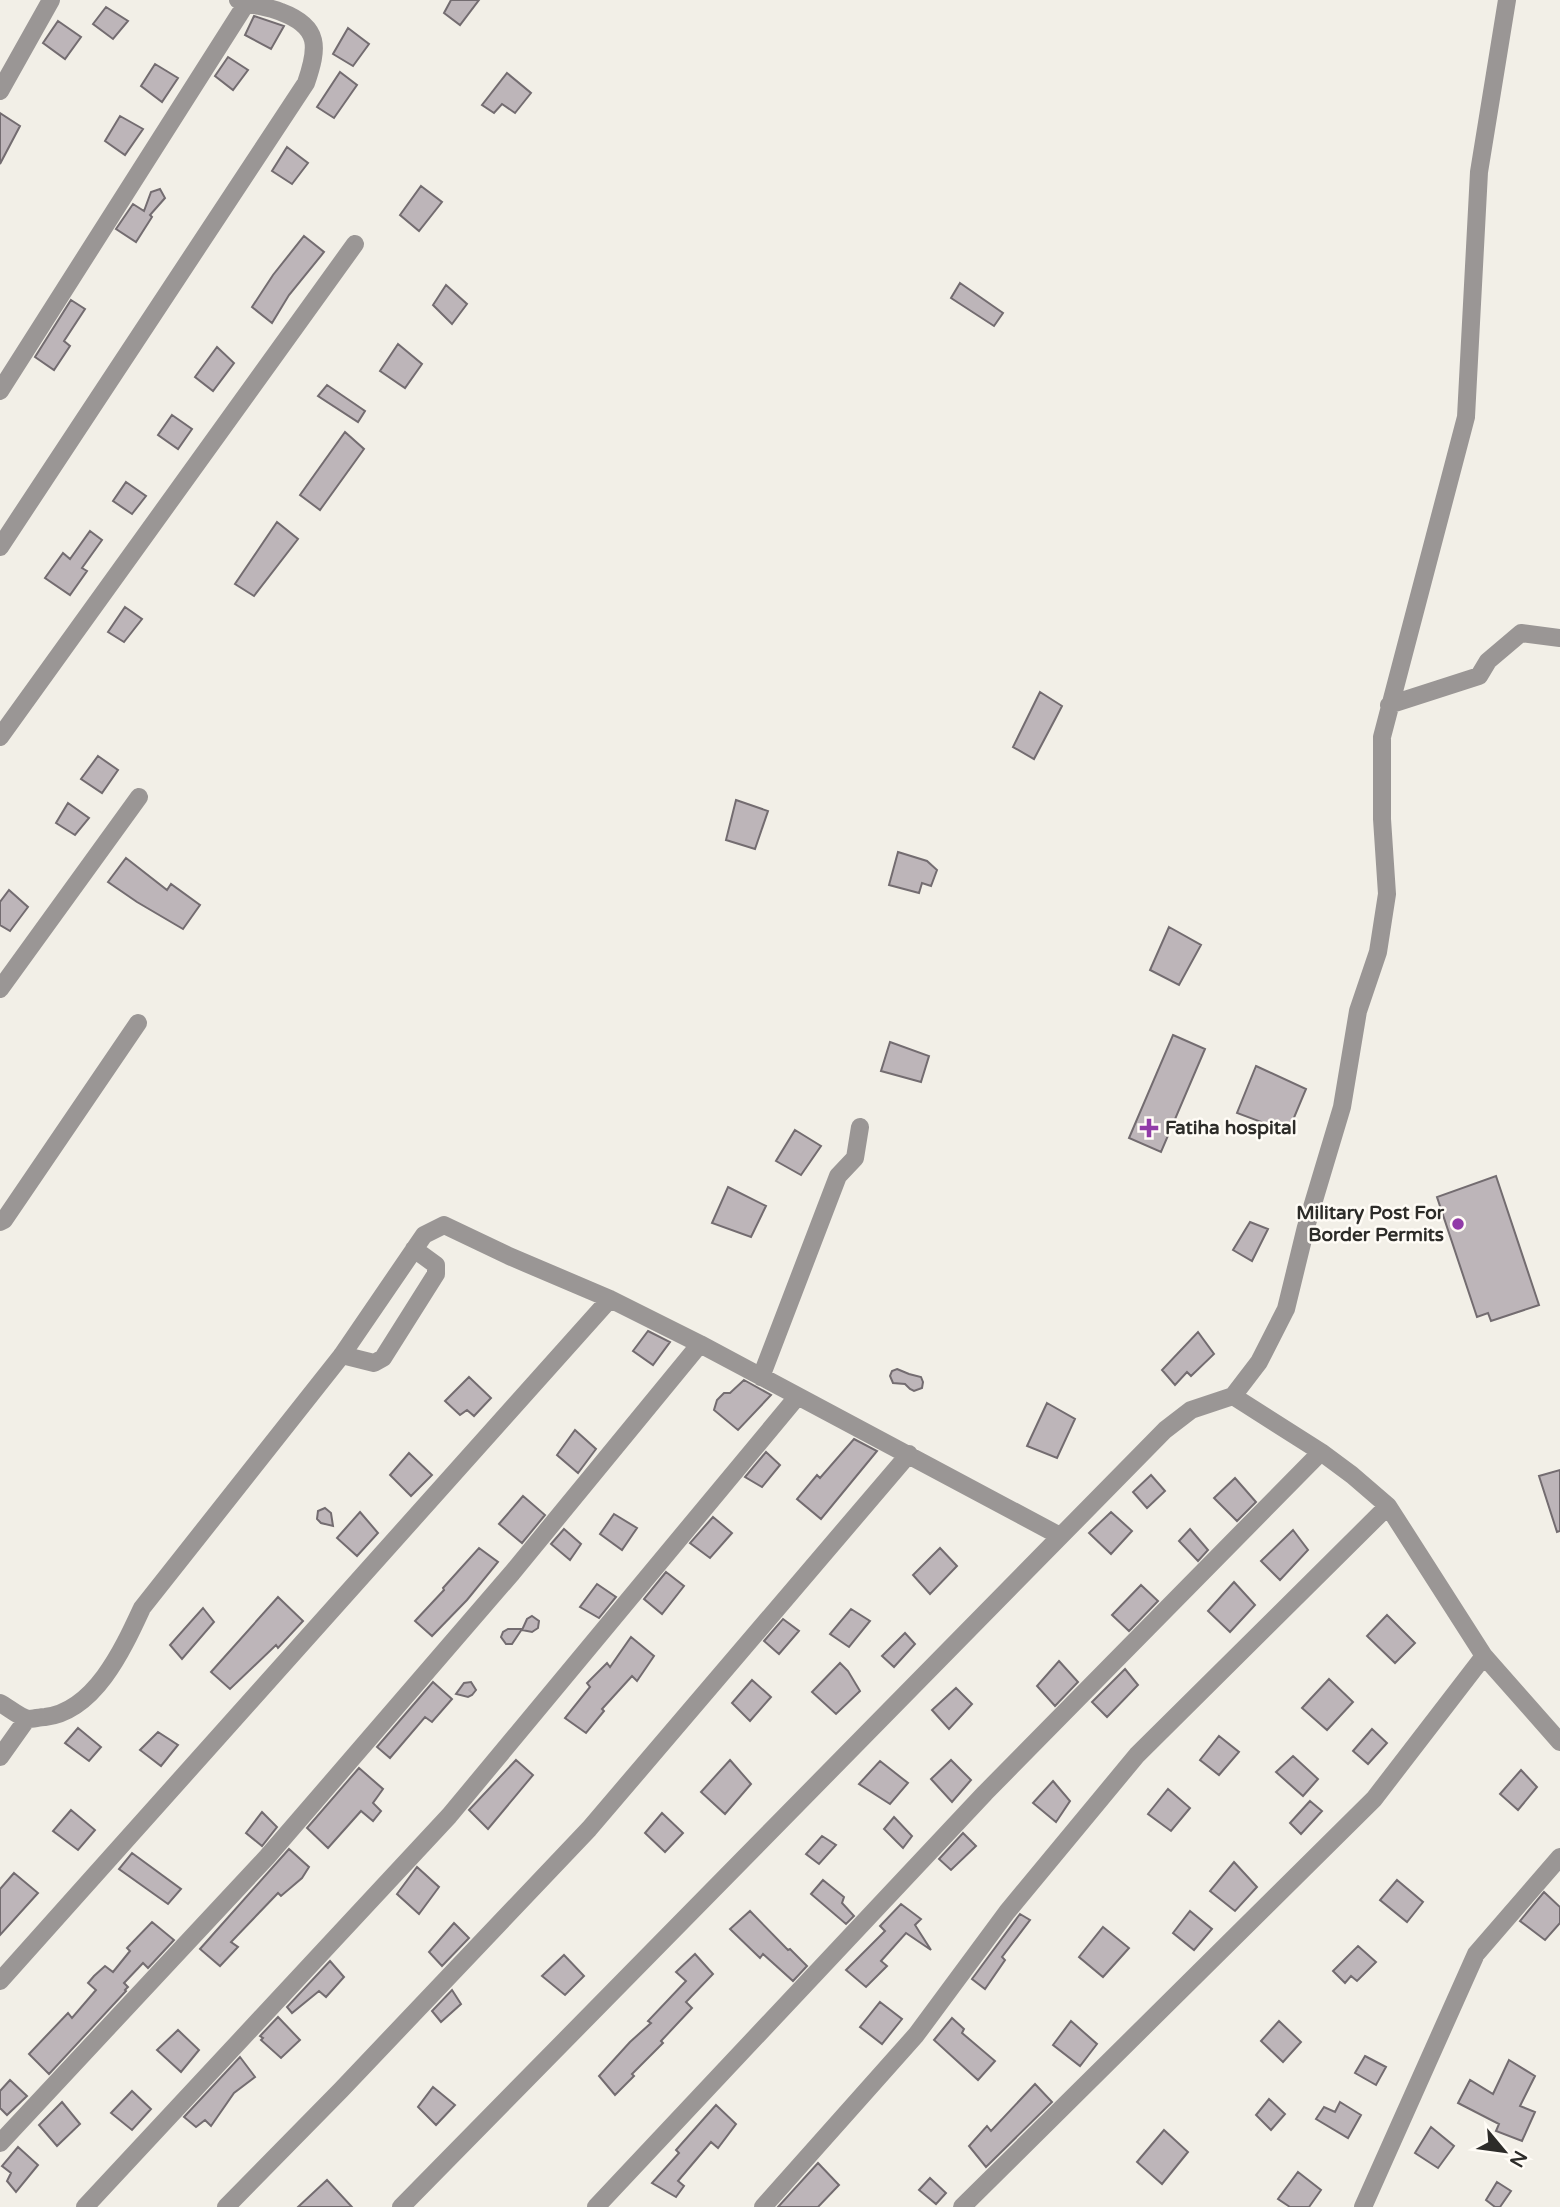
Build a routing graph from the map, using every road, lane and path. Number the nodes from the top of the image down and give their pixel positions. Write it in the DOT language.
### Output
graph roads {
  1 [pos="51,0"];
  2 [pos="1507,0"];
  3 [pos="242,2"];
  4 [pos="0,91"];
  5 [pos="355,244"];
  6 [pos="0,391"];
  7 [pos="0,547"];
  8 [pos="1560,638"];
  9 [pos="1390,705"];
  10 [pos="0,737"];
  11 [pos="139,797"];
  12 [pos="0,989"];
  13 [pos="138,1023"];
  14 [pos="860,1127"];
  15 [pos="0,1222"];
  16 [pos="414,1249"];
  17 [pos="610,1299"];
  18 [pos="700,1344"];
  19 [pos="342,1354"];
  20 [pos="761,1377"];
  21 [pos="1233,1396"];
  22 [pos="797,1397"];
  23 [pos="1321,1452"];
  24 [pos="909,1454"];
  25 [pos="1388,1506"];
  26 [pos="1060,1536"];
  27 [pos="1484,1656"];
  28 [pos="0,1703"];
  29 [pos="27,1719"];
  30 [pos="1560,1742"];
  31 [pos="0,1757"];
  32 [pos="1560,1857"];
  33 [pos="0,1981"];
  34 [pos="0,2143"];
  35 [pos="85,2207"];
  36 [pos="226,2207"];
  37 [pos="401,2207"];
  38 [pos="596,2207"];
  39 [pos="763,2207"];
  40 [pos="962,2207"];
  41 [pos="1363,2207"];
  1 -- 4 [label="street"];
  2 -- 9 [label="street"];
  3 -- 6 [label="street"];
  3 -- 7 [label="street"];
  5 -- 10 [label="street"];
  8 -- 9 [label="street"];
  9 -- 21 [label="street"];
  11 -- 12 [label="street"];
  13 -- 15 [label="street"];
  14 -- 20 [label="street"];
  16 -- 17 [label="street"];
  16 -- 19 [label="street"];
  16 -- 19 [label="street"];
  17 -- 18 [label="street"];
  17 -- 33 [label="street"];
  18 -- 20 [label="street"];
  18 -- 34 [label="street"];
  19 -- 29 [label="street"];
  20 -- 22 [label="street"];
  21 -- 23 [label="street"];
  21 -- 26 [label="street"];
  22 -- 24 [label="street"];
  22 -- 35 [label="street"];
  23 -- 25 [label="street"];
  23 -- 38 [label="street"];
  24 -- 26 [label="street"];
  24 -- 36 [label="street"];
  25 -- 27 [label="street"];
  25 -- 39 [label="street"];
  26 -- 37 [label="street"];
  27 -- 30 [label="street"];
  27 -- 40 [label="street"];
  28 -- 29 [label="street"];
  29 -- 31 [label="street"];
  32 -- 41 [label="street"];
}
